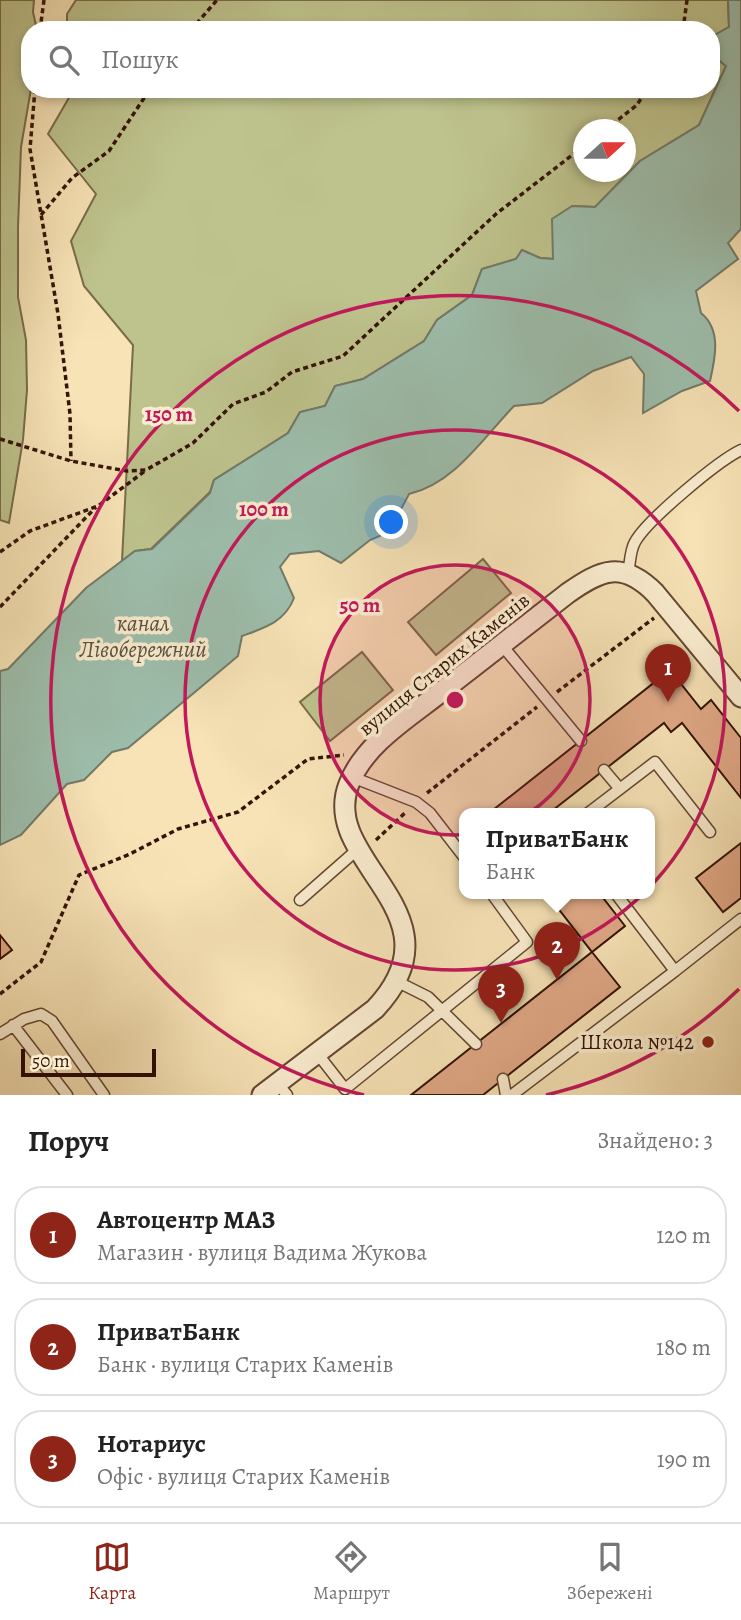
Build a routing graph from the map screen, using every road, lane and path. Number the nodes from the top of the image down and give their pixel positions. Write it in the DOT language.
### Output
graph roads {
  1 [pos="44,0"];
  2 [pos="217,0"];
  3 [pos="687,1"];
  4 [pos="41,21"];
  5 [pos="199,21"];
  6 [pos="684,21"];
  7 [pos="34,98"];
  8 [pos="144,98"];
  9 [pos="641,98"];
  10 [pos="619,119"];
  11 [pos="573,154"];
  12 [pos="41,215"];
  13 [pos="0,439"];
  14 [pos="741,450"];
  15 [pos="71,461"];
  16 [pos="146,470"];
  17 [pos="98,506"];
  18 [pos="0,552"];
  19 [pos="628,574"];
  20 [pos="0,607"];
  21 [pos="668,607"];
  22 [pos="501,644"];
  23 [pos="741,697"];
  24 [pos="547,699"];
  25 [pos="581,741"];
  26 [pos="370,751"];
  27 [pos="604,770"];
  28 [pos="352,777"];
  29 [pos="620,789"];
  30 [pos="416,802"];
  31 [pos="595,808"];
  32 [pos="710,832"];
  33 [pos="360,851"];
  34 [pos="459,851"];
  35 [pos="496,899"];
  36 [pos="620,899"];
  37 [pos="300,900"];
  38 [pos="741,919"];
  39 [pos="675,971"];
  40 [pos="396,981"];
  41 [pos="0,994"];
  42 [pos="440,1012"];
  43 [pos="13,1025"];
  44 [pos="0,1034"];
  45 [pos="475,1044"];
  46 [pos="317,1053"];
  47 [pos="503,1079"];
  48 [pos="276,1091"];
  49 [pos="66,1095"];
  50 [pos="104,1095"];
  51 [pos="506,1095"];
  52 [pos="512,1095"];
  1 -- 4 [label="path"];
  2 -- 5 [label="path"];
  3 -- 6 [label="path"];
  7 -- 12 [label="path"];
  8 -- 12 [label="path"];
  9 -- 10 [label="path"];
  11 -- 16 [label="path"];
  12 -- 15 [label="path"];
  13 -- 15 [label="path"];
  14 -- 19 [label="lane"];
  15 -- 16 [label="path"];
  16 -- 17 [label="path"];
  17 -- 18 [label="path"];
  17 -- 20 [label="path"];
  19 -- 21 [label="street"];
  19 -- 22 [label="street, вулиця Старих Каменів"];
  21 -- 23 [label="street"];
  21 -- 24 [label="path"];
  22 -- 24 [label="lane"];
  22 -- 26 [label="street, вулиця Старих Каменів"];
  24 -- 25 [label="lane"];
  24 -- 30 [label="path"];
  26 -- 28 [label="street, вулиця Старих Каменів"];
  26 -- 41 [label="path"];
  27 -- 29 [label="lane"];
  28 -- 30 [label="lane"];
  28 -- 33 [label="street, вулиця Старих Каменів"];
  29 -- 31 [label="lane"];
  29 -- 32 [label="lane"];
  30 -- 33 [label="path"];
  30 -- 34 [label="lane"];
  33 -- 37 [label="lane"];
  33 -- 40 [label="street, вулиця Старих Каменів"];
  35 -- 42 [label="lane"];
  36 -- 39 [label="lane"];
  38 -- 39 [label="lane"];
  39 -- 52 [label="lane"];
  40 -- 42 [label="lane"];
  40 -- 46 [label="street, вулиця Старих Каменів"];
  42 -- 45 [label="lane"];
  42 -- 46 [label="lane"];
  43 -- 44 [label="lane"];
  43 -- 49 [label="lane"];
  43 -- 50 [label="lane"];
  46 -- 48 [label="street, вулиця Старих Каменів"];
  47 -- 51 [label="lane"];
}
